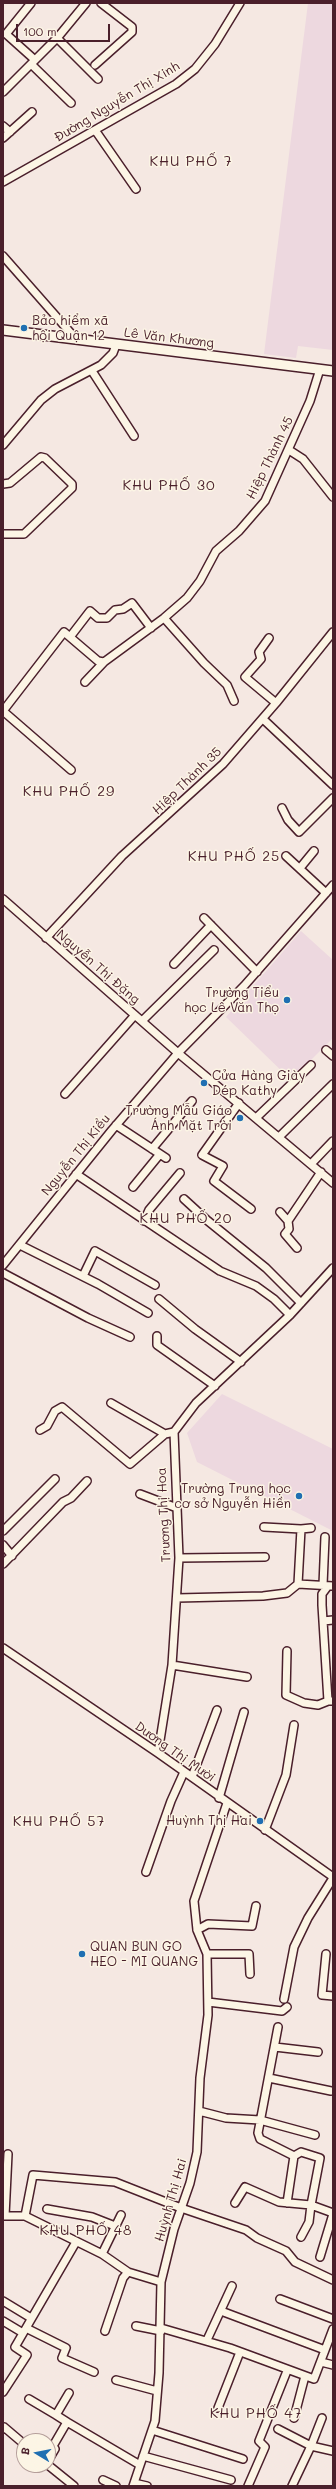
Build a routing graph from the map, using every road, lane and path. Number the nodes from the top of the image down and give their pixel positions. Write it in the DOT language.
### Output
graph roads {
  1 [pos="31,3"];
  2 [pos="85,3"];
  3 [pos="101,3"];
  4 [pos="240,3"];
  5 [pos="56,38"];
  6 [pos="33,62"];
  7 [pos="95,65"];
  8 [pos="98,79"];
  9 [pos="3,92"];
  10 [pos="71,103"];
  11 [pos="32,112"];
  12 [pos="3,126"];
  13 [pos="95,130"];
  14 [pos="10,132"];
  15 [pos="3,138"];
  16 [pos="3,182"];
  17 [pos="136,190"];
  18 [pos="3,256"];
  19 [pos="3,330"];
  20 [pos="76,339"];
  21 [pos="116,345"];
  22 [pos="320,369"];
  23 [pos="92,371"];
  24 [pos="333,371"];
  25 [pos="134,436"];
  26 [pos="3,445"];
  27 [pos="289,450"];
  28 [pos="3,484"];
  29 [pos="333,497"];
  30 [pos="3,534"];
  31 [pos="164,618"];
  32 [pos="151,628"];
  33 [pos="333,632"];
  34 [pos="70,637"];
  35 [pos="269,638"];
  36 [pos="104,662"];
  37 [pos="85,682"];
  38 [pos="234,701"];
  39 [pos="276,703"];
  40 [pos="3,711"];
  41 [pos="263,719"];
  42 [pos="71,770"];
  43 [pos="333,785"];
  44 [pos="333,798"];
  45 [pos="282,808"];
  46 [pos="314,851"];
  47 [pos="286,856"];
  48 [pos="300,868"];
  49 [pos="333,885"];
  50 [pos="326,893"];
  51 [pos="3,899"];
  52 [pos="204,918"];
  53 [pos="211,925"];
  54 [pos="46,938"];
  55 [pos="214,950"];
  56 [pos="174,964"];
  57 [pos="257,972"];
  58 [pos="135,1015"];
  59 [pos="142,1021"];
  60 [pos="326,1050"];
  61 [pos="178,1052"];
  62 [pos="333,1056"];
  63 [pos="311,1065"];
  64 [pos="333,1084"];
  65 [pos="65,1094"];
  66 [pos="192,1101"];
  67 [pos="239,1103"];
  68 [pos="256,1118"];
  69 [pos="116,1125"];
  70 [pos="279,1136"];
  71 [pos="333,1141"];
  72 [pos="152,1149"];
  73 [pos="311,1164"];
  74 [pos="321,1172"];
  75 [pos="180,1173"];
  76 [pos="76,1174"];
  77 [pos="333,1183"];
  78 [pos="133,1187"];
  79 [pos="184,1199"];
  80 [pos="251,1209"];
  81 [pos="280,1212"];
  82 [pos="288,1221"];
  83 [pos="144,1222"];
  84 [pos="20,1245"];
  85 [pos="297,1248"];
  86 [pos="3,1266"];
  87 [pos="333,1268"];
  88 [pos="3,1273"];
  89 [pos="83,1276"];
  90 [pos="155,1285"];
  91 [pos="159,1299"];
  92 [pos="301,1303"];
  93 [pos="148,1313"];
  94 [pos="290,1315"];
  95 [pos="130,1336"];
  96 [pos="157,1336"];
  97 [pos="241,1362"];
  98 [pos="215,1386"];
  99 [pos="111,1403"];
  100 [pos="40,1430"];
  101 [pos="174,1432"];
  102 [pos="165,1434"];
  103 [pos="54,1479"];
  104 [pos="87,1482"];
  105 [pos="140,1494"];
  106 [pos="177,1508"];
  107 [pos="264,1527"];
  108 [pos="312,1528"];
  109 [pos="300,1529"];
  110 [pos="3,1531"];
  111 [pos="325,1537"];
  112 [pos="3,1545"];
  113 [pos="12,1556"];
  114 [pos="265,1557"];
  115 [pos="180,1558"];
  116 [pos="3,1564"];
  117 [pos="298,1584"];
  118 [pos="328,1586"];
  119 [pos="177,1598"];
  120 [pos="333,1620"];
  121 [pos="323,1621"];
  122 [pos="3,1648"];
  123 [pos="287,1651"];
  124 [pos="172,1665"];
  125 [pos="247,1677"];
  126 [pos="330,1701"];
  127 [pos="217,1710"];
  128 [pos="244,1712"];
  129 [pos="294,1725"];
  130 [pos="158,1753"];
  131 [pos="184,1772"];
  132 [pos="192,1778"];
  133 [pos="219,1798"];
  134 [pos="227,1803"];
  135 [pos="265,1830"];
  136 [pos="146,1872"];
  137 [pos="333,1877"];
  138 [pos="256,1906"];
  139 [pos="197,1930"];
  140 [pos="207,1954"];
  141 [pos="326,1954"];
  142 [pos="250,1974"];
  143 [pos="333,1996"];
  144 [pos="284,1999"];
  145 [pos="208,2002"];
  146 [pos="288,2007"];
  147 [pos="278,2027"];
  148 [pos="275,2047"];
  149 [pos="318,2052"];
  150 [pos="269,2078"];
  151 [pos="331,2091"];
  152 [pos="199,2111"];
  153 [pos="260,2120"];
  154 [pos="315,2135"];
  155 [pos="8,2154"];
  156 [pos="294,2156"];
  157 [pos="235,2204"];
  158 [pos="287,2204"];
  159 [pos="311,2205"];
  160 [pos="181,2208"];
  161 [pos="47,2209"];
  162 [pos="333,2213"];
  163 [pos="121,2215"];
  164 [pos="4,2216"];
  165 [pos="24,2216"];
  166 [pos="115,2226"];
  167 [pos="302,2237"];
  168 [pos="76,2242"];
  169 [pos="102,2254"];
  170 [pos="320,2257"];
  171 [pos="128,2272"];
  172 [pos="333,2280"];
  173 [pos="161,2282"];
  174 [pos="232,2286"];
  175 [pos="280,2298"];
  176 [pos="3,2301"];
  177 [pos="221,2311"];
  178 [pos="31,2318"];
  179 [pos="333,2319"];
  180 [pos="3,2321"];
  181 [pos="136,2326"];
  182 [pos="333,2329"];
  183 [pos="24,2330"];
  184 [pos="161,2330"];
  185 [pos="105,2331"];
  186 [pos="207,2340"];
  187 [pos="325,2350"];
  188 [pos="240,2352"];
  189 [pos="321,2362"];
  190 [pos="333,2365"];
  191 [pos="287,2371"];
  192 [pos="94,2372"];
  193 [pos="305,2376"];
  194 [pos="116,2380"];
  195 [pos="157,2391"];
  196 [pos="3,2392"];
  197 [pos="69,2393"];
  198 [pos="29,2399"];
  199 [pos="218,2408"];
  200 [pos="56,2415"];
  201 [pos="294,2418"];
  202 [pos="322,2418"];
  203 [pos="67,2422"];
  204 [pos="3,2429"];
  205 [pos="278,2429"];
  206 [pos="152,2430"];
  207 [pos="16,2437"];
  208 [pos="56,2441"];
  209 [pos="311,2446"];
  210 [pos="333,2452"];
  211 [pos="143,2456"];
  212 [pos="243,2459"];
  213 [pos="140,2465"];
  214 [pos="56,2471"];
  215 [pos="103,2480"];
  216 [pos="231,2480"];
  217 [pos="133,2484"];
  218 [pos="74,2486"];
  219 [pos="116,2486"];
  220 [pos="147,2486"];
  221 [pos="248,2486"];
  222 [pos="292,2486"];
  1 -- 6 [label="street"];
  2 -- 5 [label="street"];
  3 -- 7 [label="street"];
  4 -- 13 [label="street, Đường Nguyễn Thị Xinh"];
  5 -- 6 [label="street"];
  5 -- 8 [label="street"];
  6 -- 9 [label="street"];
  6 -- 10 [label="street"];
  11 -- 14 [label="street"];
  12 -- 14 [label="street"];
  13 -- 16 [label="street, Đường Nguyễn Thị Xinh"];
  13 -- 17 [label="street"];
  14 -- 15 [label="street"];
  18 -- 20 [label="street"];
  19 -- 20 [label="main road, Lê Văn Khương"];
  20 -- 21 [label="main road, Lê Văn Khương"];
  21 -- 22 [label="main road, Lê Văn Khương"];
  21 -- 23 [label="street"];
  22 -- 24 [label="main road, Lê Văn Khương"];
  22 -- 27 [label="street, Hiệp Thành 45"];
  23 -- 25 [label="street"];
  23 -- 26 [label="street"];
  27 -- 29 [label="street"];
  27 -- 31 [label="street, Hiệp Thành 45"];
  28 -- 30 [label="street"];
  31 -- 32 [label="street, Hiệp Thành 45"];
  31 -- 38 [label="street"];
  32 -- 34 [label="street"];
  32 -- 36 [label="street, Hiệp Thành 45"];
  33 -- 39 [label="street, Hiệp Thành 35"];
  34 -- 36 [label="street"];
  34 -- 40 [label="street"];
  35 -- 39 [label="street"];
  36 -- 37 [label="street, Hiệp Thành 45"];
  39 -- 41 [label="street, Hiệp Thành 35"];
  40 -- 42 [label="street"];
  41 -- 43 [label="street"];
  41 -- 54 [label="street, Hiệp Thành 35"];
  44 -- 45 [label="street"];
  46 -- 48 [label="street"];
  47 -- 48 [label="street"];
  48 -- 50 [label="street"];
  49 -- 50 [label="street, Nguyễn Thị Kiểu"];
  50 -- 57 [label="street, Nguyễn Thị Kiểu"];
  51 -- 54 [label="street, Nguyễn Thị Đặng"];
  52 -- 53 [label="street"];
  53 -- 56 [label="street"];
  53 -- 57 [label="street"];
  54 -- 58 [label="street, Nguyễn Thị Đặng"];
  55 -- 59 [label="street"];
  57 -- 61 [label="street, Nguyễn Thị Kiểu"];
  58 -- 59 [label="street, Nguyễn Thị Đặng"];
  58 -- 65 [label="street"];
  59 -- 61 [label="street, Nguyễn Thị Đặng"];
  60 -- 62 [label="street"];
  61 -- 67 [label="street, Nguyễn Thị Đặng"];
  61 -- 69 [label="street, Nguyễn Thị Kiểu"];
  63 -- 68 [label="street"];
  64 -- 70 [label="street"];
  66 -- 72 [label="street"];
  67 -- 68 [label="street, Nguyễn Thị Đặng"];
  67 -- 80 [label="street"];
  68 -- 70 [label="street, Nguyễn Thị Đặng"];
  69 -- 72 [label="street"];
  69 -- 76 [label="street, Nguyễn Thị Kiểu"];
  70 -- 73 [label="street, Nguyễn Thị Đặng"];
  71 -- 73 [label="street"];
  72 -- 78 [label="street"];
  73 -- 74 [label="street, Nguyễn Thị Đặng"];
  74 -- 77 [label="street, Nguyễn Thị Đặng"];
  74 -- 82 [label="street"];
  75 -- 83 [label="street"];
  76 -- 83 [label="street"];
  76 -- 84 [label="street, Nguyễn Thị Kiểu"];
  79 -- 92 [label="street"];
  81 -- 82 [label="street"];
  82 -- 85 [label="street"];
  83 -- 94 [label="street"];
  84 -- 86 [label="street, Nguyễn Thị Kiểu"];
  84 -- 89 [label="street"];
  87 -- 92 [label="street"];
  88 -- 95 [label="street"];
  89 -- 90 [label="street"];
  89 -- 93 [label="street"];
  91 -- 97 [label="street"];
  92 -- 94 [label="street"];
  94 -- 97 [label="street"];
  96 -- 98 [label="street"];
  97 -- 98 [label="street"];
  98 -- 101 [label="street"];
  99 -- 102 [label="street"];
  100 -- 102 [label="street"];
  101 -- 102 [label="street"];
  101 -- 106 [label="street, Trương Thị Hoa"];
  103 -- 110 [label="street"];
  104 -- 113 [label="street"];
  105 -- 106 [label="street"];
  106 -- 115 [label="street, Trương Thị Hoa"];
  107 -- 109 [label="street"];
  108 -- 109 [label="street"];
  109 -- 117 [label="street"];
  111 -- 118 [label="street"];
  112 -- 113 [label="street"];
  113 -- 116 [label="street"];
  114 -- 115 [label="street"];
  115 -- 119 [label="street, Trương Thị Hoa"];
  117 -- 118 [label="street"];
  117 -- 119 [label="street"];
  118 -- 121 [label="street"];
  119 -- 124 [label="street, Trương Thị Hoa"];
  120 -- 121 [label="street"];
  121 -- 126 [label="street"];
  122 -- 130 [label="street, Dương Thị Mười"];
  123 -- 126 [label="street"];
  124 -- 125 [label="street"];
  124 -- 130 [label="street, Trương Thị Hoa"];
  127 -- 132 [label="street"];
  128 -- 133 [label="street"];
  129 -- 135 [label="street"];
  130 -- 131 [label="street, Dương Thị Mười"];
  131 -- 132 [label="street, Dương Thị Mười"];
  131 -- 136 [label="street"];
  132 -- 133 [label="street, Dương Thị Mười"];
  133 -- 134 [label="street, Dương Thị Mười"];
  134 -- 135 [label="street, Dương Thị Mười"];
  134 -- 139 [label="street, Huỳnh Thị Hai"];
  135 -- 137 [label="street, Dương Thị Mười"];
  137 -- 144 [label="street"];
  138 -- 139 [label="street"];
  139 -- 140 [label="street, Huỳnh Thị Hai"];
  140 -- 142 [label="street"];
  140 -- 145 [label="street, Huỳnh Thị Hai"];
  141 -- 143 [label="street"];
  145 -- 146 [label="street"];
  145 -- 152 [label="street, Huỳnh Thị Hai"];
  147 -- 148 [label="street"];
  148 -- 149 [label="street"];
  148 -- 150 [label="street"];
  150 -- 151 [label="street"];
  150 -- 153 [label="street"];
  152 -- 153 [label="street"];
  152 -- 160 [label="street, Huỳnh Thị Hai"];
  153 -- 154 [label="street"];
  153 -- 156 [label="street"];
  155 -- 164 [label="street"];
  156 -- 158 [label="street"];
  156 -- 159 [label="street"];
  157 -- 158 [label="street"];
  158 -- 159 [label="street"];
  159 -- 162 [label="street"];
  159 -- 167 [label="street"];
  160 -- 165 [label="street"];
  160 -- 172 [label="street"];
  160 -- 173 [label="street, Huỳnh Thị Hai"];
  161 -- 166 [label="street"];
  162 -- 170 [label="street"];
  163 -- 166 [label="street"];
  164 -- 165 [label="street"];
  165 -- 168 [label="street"];
  166 -- 169 [label="street"];
  168 -- 169 [label="street"];
  168 -- 178 [label="street"];
  169 -- 171 [label="street"];
  171 -- 173 [label="street"];
  171 -- 185 [label="street"];
  173 -- 184 [label="street, Huỳnh Thị Hai"];
  174 -- 177 [label="street"];
  175 -- 179 [label="street"];
  176 -- 178 [label="street"];
  177 -- 186 [label="street"];
  177 -- 187 [label="street"];
  178 -- 183 [label="street"];
  180 -- 183 [label="street"];
  181 -- 184 [label="street"];
  182 -- 187 [label="street"];
  183 -- 192 [label="street"];
  183 -- 196 [label="street"];
  184 -- 186 [label="street"];
  184 -- 195 [label="street, Huỳnh Thị Hai"];
  186 -- 188 [label="street"];
  187 -- 189 [label="street"];
  188 -- 191 [label="street"];
  188 -- 199 [label="street"];
  189 -- 190 [label="street"];
  189 -- 193 [label="street"];
  191 -- 193 [label="street"];
  191 -- 221 [label="street"];
  193 -- 201 [label="street"];
  194 -- 195 [label="street"];
  195 -- 206 [label="street, Huỳnh Thị Hai"];
  197 -- 200 [label="street"];
  198 -- 200 [label="street"];
  200 -- 203 [label="street"];
  202 -- 209 [label="street"];
  203 -- 208 [label="street"];
  203 -- 213 [label="street"];
  204 -- 207 [label="street"];
  205 -- 209 [label="street"];
  206 -- 211 [label="street, Huỳnh Thị Hai"];
  206 -- 212 [label="street"];
  209 -- 210 [label="street"];
  209 -- 222 [label="street"];
  211 -- 213 [label="street, Huỳnh Thị Hai"];
  211 -- 216 [label="street"];
  213 -- 217 [label="street, Huỳnh Thị Hai"];
  214 -- 218 [label="street"];
  215 -- 219 [label="street"];
  217 -- 220 [label="street"];
}
